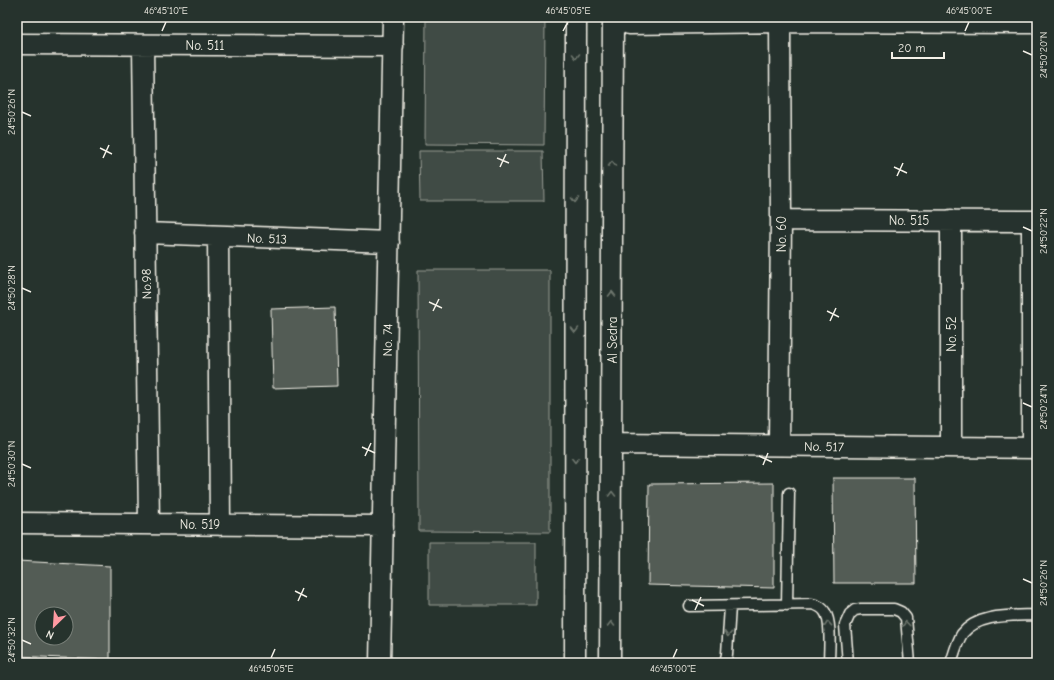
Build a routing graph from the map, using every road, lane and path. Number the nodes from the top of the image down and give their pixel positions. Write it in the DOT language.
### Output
graph roads {
  1 [pos="393,17"];
  2 [pos="576,17"];
  3 [pos="613,17"];
  4 [pos="620,17"];
  5 [pos="780,22"];
  6 [pos="1037,23"];
  7 [pos="17,44"];
  8 [pos="143,44"];
  9 [pos="392,46"];
  10 [pos="781,220"];
  11 [pos="951,220"];
  12 [pos="1034,221"];
  13 [pos="145,233"];
  14 [pos="218,236"];
  15 [pos="389,242"];
  16 [pos="612,444"];
  17 [pos="779,446"];
  18 [pos="951,447"];
  19 [pos="1035,448"];
  20 [pos="789,493"];
  21 [pos="17,523"];
  22 [pos="150,524"];
  23 [pos="220,525"];
  24 [pos="383,526"];
  25 [pos="787,605"];
  26 [pos="689,606"];
  27 [pos="730,606"];
  28 [pos="1037,615"];
  29 [pos="380,663"];
  30 [pos="575,663"];
  31 [pos="610,663"];
  32 [pos="725,663"];
  33 [pos="829,663"];
  34 [pos="848,663"];
  35 [pos="910,663"];
  36 [pos="951,663"];
  1 -- 9 [label="street, No. 74"];
  2 -- 30 [label="street, one-way"];
  16 -- 3 [label="street, Al Sedra, one-way"];
  4 -- 5 [label="street"];
  5 -- 6 [label="street"];
  5 -- 10 [label="street, No. 60"];
  7 -- 8 [label="street, No. 511"];
  8 -- 9 [label="street, No. 511"];
  8 -- 13 [label="street, No.98"];
  9 -- 15 [label="street, No. 74"];
  10 -- 11 [label="street, No. 515"];
  10 -- 17 [label="street, No. 60"];
  11 -- 12 [label="street, No. 515"];
  11 -- 18 [label="street, No. 52"];
  12 -- 19 [label="street"];
  13 -- 14 [label="street, No. 513"];
  13 -- 22 [label="street, No.98"];
  14 -- 15 [label="street, No. 513"];
  14 -- 23 [label="street"];
  15 -- 24 [label="street, No. 74"];
  16 -- 17 [label="street, No. 517"];
  31 -- 16 [label="street, Al Sedra, one-way"];
  17 -- 18 [label="street, No. 517"];
  18 -- 19 [label="street, No. 517"];
  20 -- 25 [label="lane"];
  21 -- 22 [label="street, No. 519"];
  22 -- 23 [label="street, No. 519"];
  23 -- 24 [label="street, No. 519"];
  24 -- 29 [label="street, No. 74"];
  25 -- 27 [label="lane"];
  33 -- 25 [label="lane, one-way"];
  26 -- 27 [label="lane"];
  27 -- 32 [label="lane, one-way"];
  28 -- 36 [label="lane"];
  35 -- 34 [label="lane, one-way"];
}
